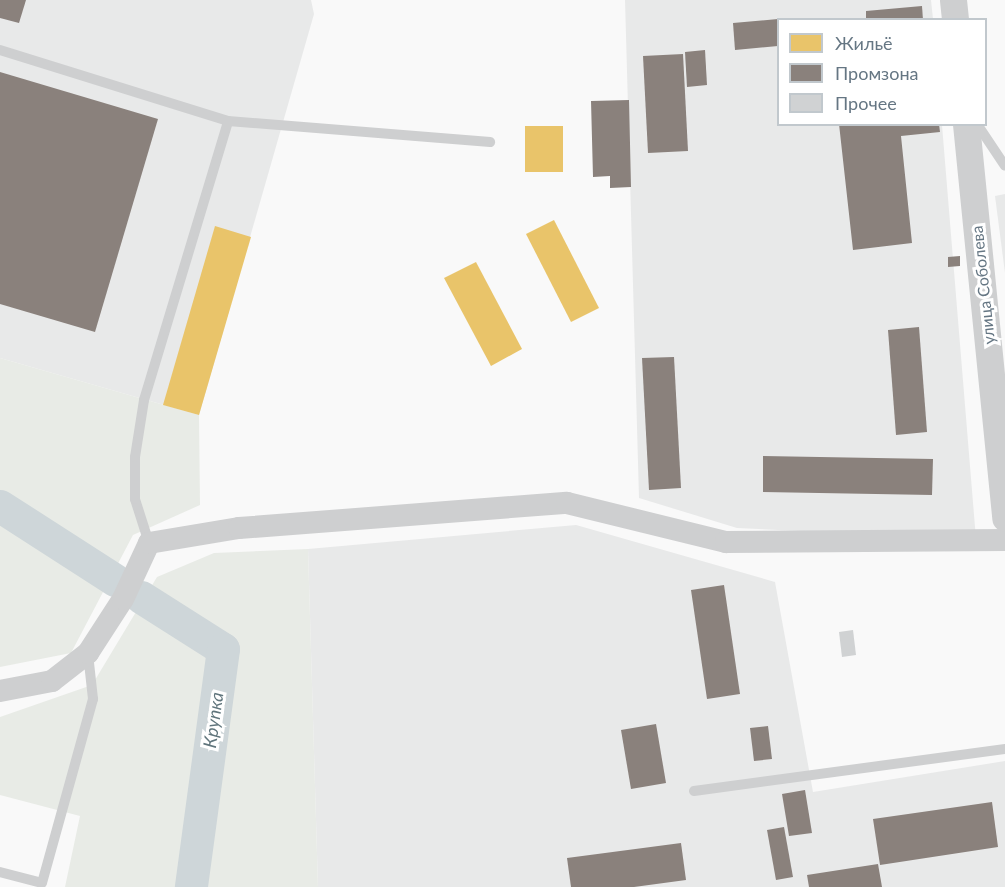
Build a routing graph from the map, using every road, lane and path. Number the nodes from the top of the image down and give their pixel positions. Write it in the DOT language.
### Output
graph roads {
  1 [pos="953,0"];
  2 [pos="955,18"];
  3 [pos="0,50"];
  4 [pos="228,121"];
  5 [pos="966,126"];
  6 [pos="977,126"];
  7 [pos="490,142"];
  8 [pos="1005,166"];
  9 [pos="1001,436"];
  10 [pos="1005,518"];
  11 [pos="1005,540"];
  12 [pos="150,543"];
  13 [pos="88,653"];
  14 [pos="0,691"];
  15 [pos="1005,749"];
  16 [pos="694,790"];
  17 [pos="0,872"];
  1 -- 2 [label="street"];
  3 -- 4 [label="lane"];
  4 -- 7 [label="lane"];
  4 -- 12 [label="lane"];
  5 -- 9 [label="street, улица Соболева"];
  6 -- 8 [label="lane"];
  9 -- 10 [label="street, улица Соболева"];
  11 -- 12 [label="street"];
  12 -- 13 [label="street"];
  13 -- 14 [label="street"];
  13 -- 17 [label="lane"];
  15 -- 16 [label="lane"];
}
